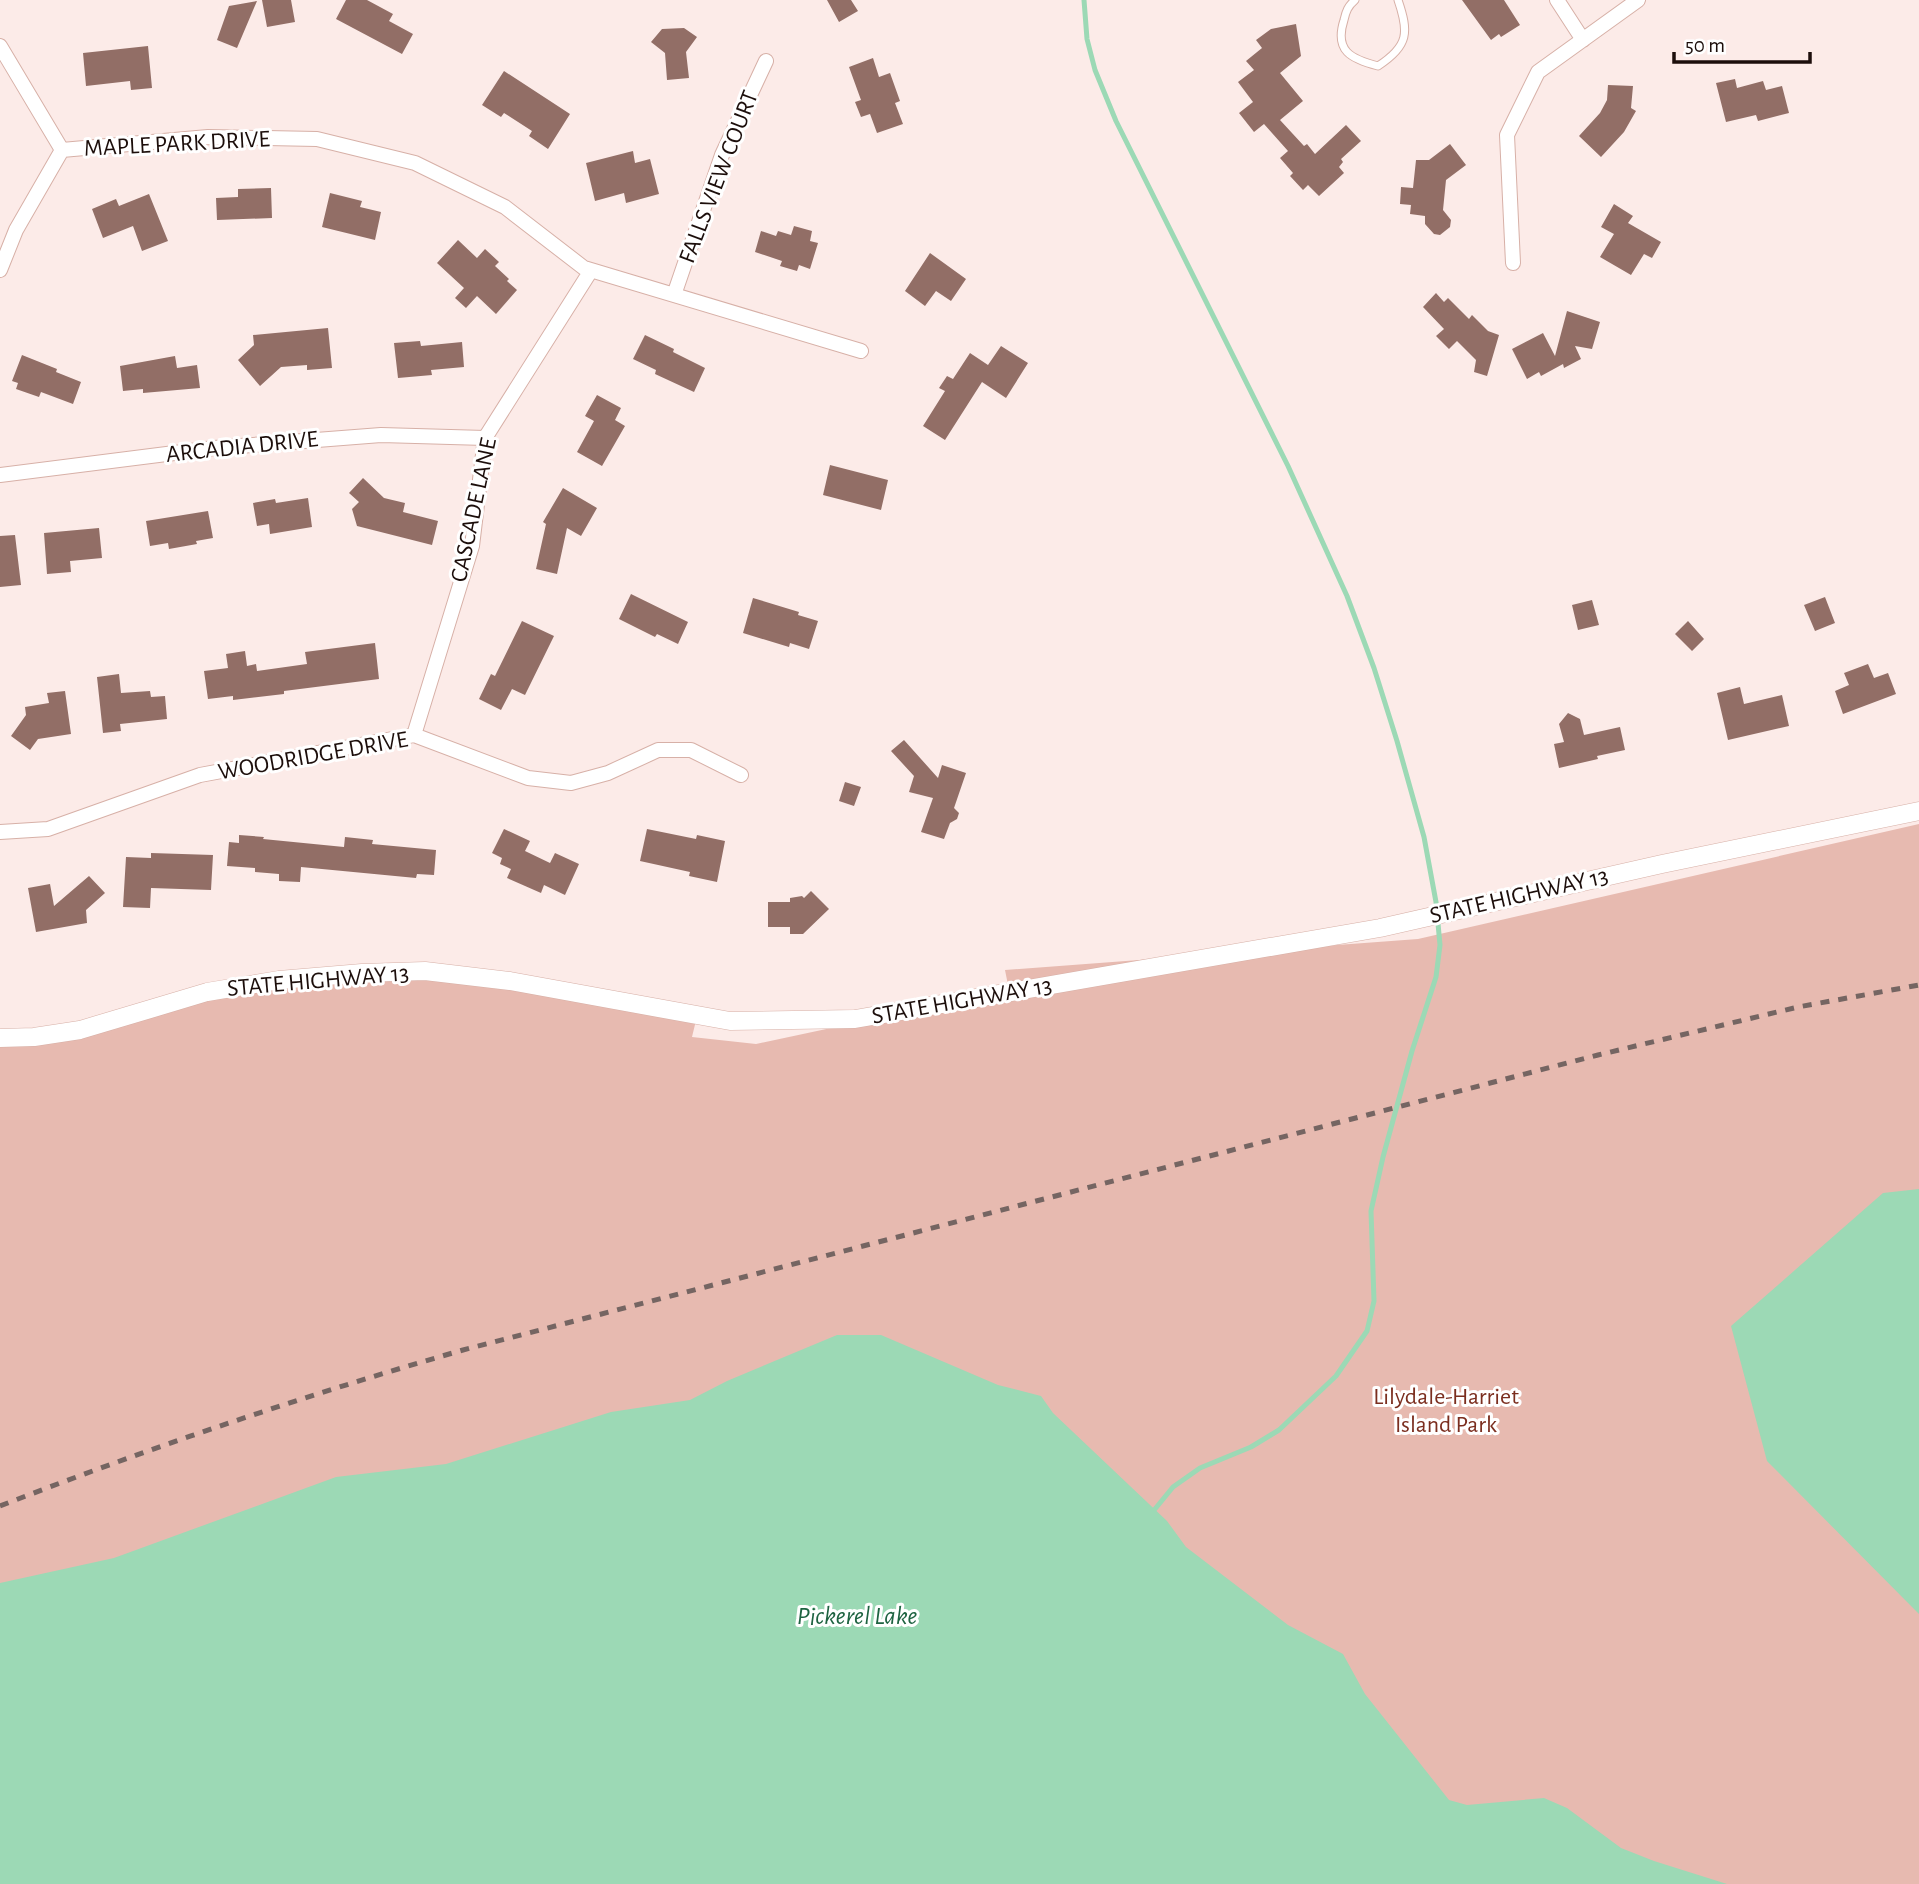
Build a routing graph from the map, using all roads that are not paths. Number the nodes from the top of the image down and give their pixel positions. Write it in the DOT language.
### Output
graph roads {
  1 [pos="1354,0"];
  2 [pos="1398,0"];
  3 [pos="1557,0"];
  4 [pos="1638,0"];
  5 [pos="1583,40"];
  6 [pos="0,47"];
  7 [pos="766,61"];
  8 [pos="62,150"];
  9 [pos="1513,263"];
  10 [pos="584,268"];
  11 [pos="0,270"];
  12 [pos="674,295"];
  13 [pos="861,351"];
  14 [pos="485,438"];
  15 [pos="0,475"];
  16 [pos="414,735"];
  17 [pos="741,775"];
  18 [pos="1919,811"];
  19 [pos="0,832"];
  20 [pos="0,1038"];
  1 -- 2 [label="lane"];
  3 -- 5 [label="street"];
  4 -- 5 [label="street"];
  5 -- 9 [label="street"];
  6 -- 8 [label="street"];
  7 -- 12 [label="street, FALLS VIEW COURT"];
  8 -- 10 [label="street, MAPLE PARK DRIVE"];
  8 -- 11 [label="street"];
  10 -- 12 [label="street, MAPLE PARK DRIVE"];
  10 -- 14 [label="street, CASCADE LANE"];
  12 -- 13 [label="street, MAPLE PARK DRIVE"];
  14 -- 15 [label="street, ARCADIA DRIVE"];
  14 -- 16 [label="street, CASCADE LANE"];
  16 -- 17 [label="street, WOODRIDGE DRIVE"];
  16 -- 19 [label="street, WOODRIDGE DRIVE"];
  18 -- 20 [label="street, STATE HIGHWAY 13"];
}
